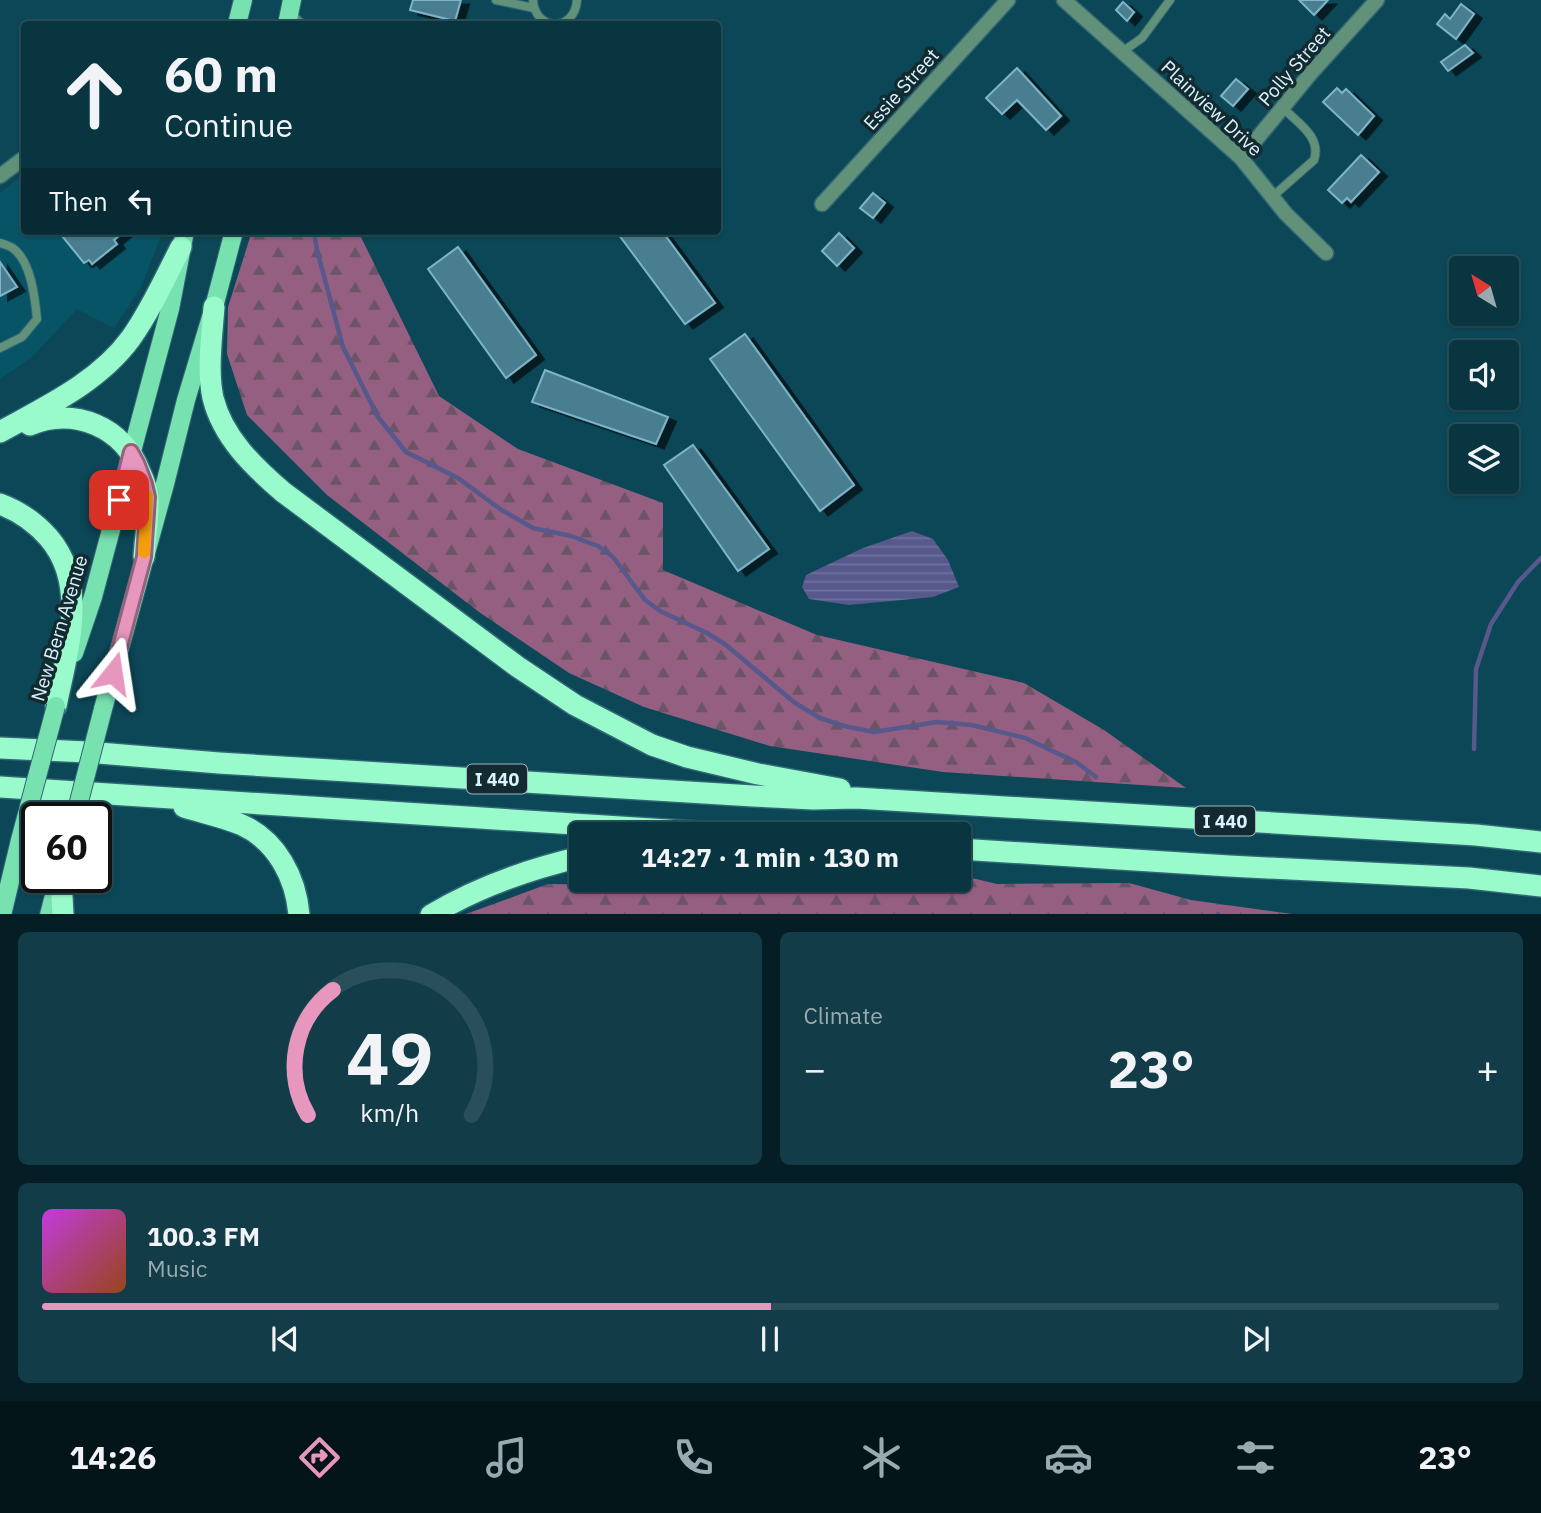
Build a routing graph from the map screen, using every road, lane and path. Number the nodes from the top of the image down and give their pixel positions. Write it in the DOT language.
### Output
graph roads {
  1 [pos="243,0"];
  2 [pos="496,0"];
  3 [pos="577,0"];
  4 [pos="1008,0"];
  5 [pos="1063,0"];
  6 [pos="1170,0"];
  7 [pos="1377,0"];
  8 [pos="533,4"];
  9 [pos="238,21"];
  10 [pos="545,21"];
  11 [pos="566,21"];
  12 [pos="1122,52"];
  13 [pos="1283,108"];
  14 [pos="1241,158"];
  15 [pos="21,160"];
  16 [pos="0,176"];
  17 [pos="1272,197"];
  18 [pos="822,204"];
  19 [pos="233,235"];
  20 [pos="183,239"];
  21 [pos="0,243"];
  22 [pos="1326,253"];
  23 [pos="214,307"];
  24 [pos="0,348"];
  25 [pos="0,432"];
  26 [pos="0,439"];
  27 [pos="131,452"];
  28 [pos="0,504"];
  29 [pos="144,557"];
  30 [pos="56,706"];
  31 [pos="1,748"];
  32 [pos="0,787"];
  33 [pos="152,797"];
  34 [pos="79,802"];
  35 [pos="908,802"];
  36 [pos="569,824"];
  37 [pos="1541,842"];
  38 [pos="971,850"];
  39 [pos="569,860"];
  40 [pos="1541,886"];
  41 [pos="55,893"];
  42 [pos="61,893"];
  43 [pos="2,914"];
  44 [pos="49,914"];
  45 [pos="62,914"];
  46 [pos="299,914"];
  47 [pos="433,914"];
  1 -- 9 [label="main road"];
  2 -- 8 [label="lane"];
  3 -- 11 [label="lane"];
  4 -- 18 [label="street, Essie Street"];
  5 -- 12 [label="street, Plainview Drive"];
  6 -- 12 [label="lane"];
  7 -- 13 [label="street, Polly Street"];
  8 -- 10 [label="lane"];
  12 -- 14 [label="street, Plainview Drive"];
  13 -- 14 [label="street, Polly Street"];
  13 -- 17 [label="lane"];
  14 -- 17 [label="street, Plainview Drive"];
  15 -- 16 [label="street"];
  17 -- 22 [label="street, Plainview Drive"];
  19 -- 23 [label="main road"];
  20 -- 25 [label="highway"];
  20 -- 27 [label="main road, New Bern Avenue"];
  21 -- 24 [label="lane"];
  23 -- 29 [label="main road"];
  23 -- 35 [label="highway"];
  26 -- 27 [label="highway"];
  27 -- 29 [label="highway"];
  27 -- 30 [label="main road, New Bern Avenue"];
  28 -- 30 [label="highway"];
  29 -- 34 [label="main road, bridge"];
  30 -- 43 [label="main road, New Bern Avenue, bridge"];
  31 -- 35 [label="highway, I 440"];
  32 -- 33 [label="highway, I 440"];
  33 -- 36 [label="highway, I 440"];
  33 -- 46 [label="highway"];
  35 -- 37 [label="highway, I 440"];
  38 -- 40 [label="highway, I 440"];
  39 -- 47 [label="highway"];
  41 -- 44 [label="main road"];
  42 -- 45 [label="highway"];
}
